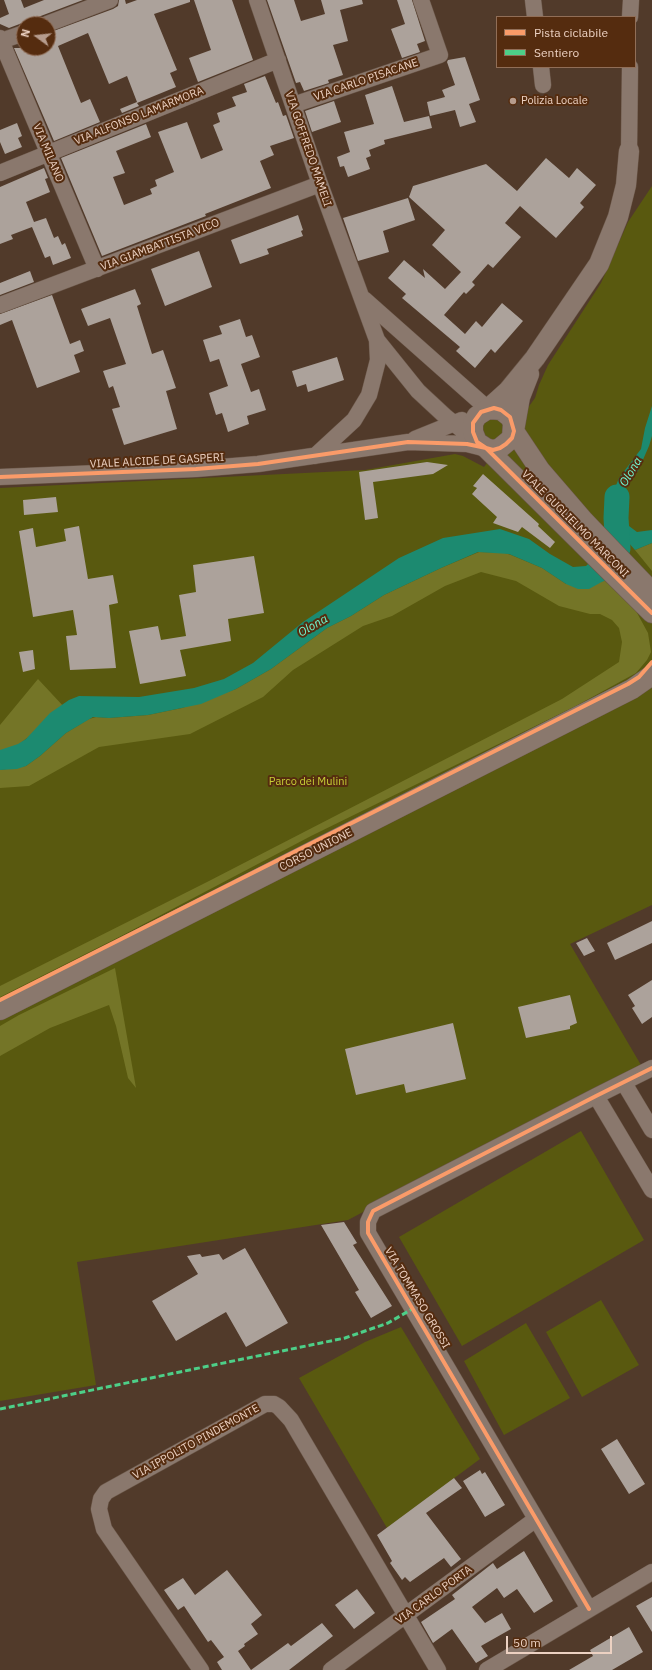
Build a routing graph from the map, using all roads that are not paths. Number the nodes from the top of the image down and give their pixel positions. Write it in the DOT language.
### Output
graph roads {
  1 [pos="110,0"];
  2 [pos="257,0"];
  3 [pos="421,0"];
  4 [pos="533,0"];
  5 [pos="630,0"];
  6 [pos="535,16"];
  7 [pos="630,16"];
  8 [pos="56,21"];
  9 [pos="16,35"];
  10 [pos="1,40"];
  11 [pos="278,60"];
  12 [pos="541,68"];
  13 [pos="630,68"];
  14 [pos="543,85"];
  15 [pos="293,105"];
  16 [pos="629,151"];
  17 [pos="48,153"];
  18 [pos="0,173"];
  19 [pos="320,184"];
  20 [pos="96,269"];
  21 [pos="362,297"];
  22 [pos="0,305"];
  23 [pos="377,340"];
  24 [pos="535,358"];
  25 [pos="485,410"];
  26 [pos="454,424"];
  27 [pos="514,430"];
  28 [pos="408,442"];
  29 [pos="482,445"];
  30 [pos="315,456"];
  31 [pos="0,477"];
  32 [pos="578,527"];
  33 [pos="652,592"];
  34 [pos="652,613"];
  35 [pos="652,675"];
  36 [pos="652,684"];
  37 [pos="632,689"];
  38 [pos="0,1010"];
  39 [pos="652,1068"];
  40 [pos="624,1083"];
  41 [pos="596,1096"];
  42 [pos="652,1130"];
  43 [pos="652,1190"];
  44 [pos="536,1519"];
  45 [pos="652,1572"];
  46 [pos="589,1608"];
  47 [pos="407,1615"];
  48 [pos="201,1670"];
  49 [pos="331,1670"];
  50 [pos="438,1670"];
  51 [pos="487,1670"];
  1 -- 8 [label="street"];
  2 -- 11 [label="street, VIA GOFFREDO MAMELI"];
  3 -- 15 [label="street, VIA CARLO PISACANE"];
  4 -- 6 [label="street"];
  5 -- 7 [label="street"];
  9 -- 10 [label="street"];
  10 -- 17 [label="street, VIA MILANO"];
  11 -- 15 [label="street, VIA GOFFREDO MAMELI"];
  11 -- 17 [label="street, VIA ALFONSO LAMARMORA"];
  12 -- 14 [label="street"];
  13 -- 16 [label="street"];
  15 -- 19 [label="street, VIA GOFFREDO MAMELI"];
  16 -- 24 [label="street"];
  17 -- 18 [label="street, VIA ALFONSO LAMARMORA"];
  17 -- 20 [label="street, VIA MILANO"];
  19 -- 20 [label="street, VIA GIAMBATTISTA VICO"];
  19 -- 21 [label="street, VIA GOFFREDO MAMELI"];
  20 -- 22 [label="street, VIA GIAMBATTISTA VICO"];
  21 -- 23 [label="street, VIA GOFFREDO MAMELI"];
  21 -- 25 [label="street, VIA GOFFREDO MAMELI"];
  23 -- 26 [label="street, VIA GOFFREDO MAMELI"];
  23 -- 30 [label="street, VIA GOFFREDO MAMELI"];
  24 -- 25 [label="street"];
  24 -- 27 [label="street"];
  25 -- 26 [label="street"];
  25 -- 27 [label="street"];
  25 -- 29 [label="street"];
  26 -- 28 [label="street"];
  26 -- 29 [label="street, VIA GOFFREDO MAMELI"];
  27 -- 29 [label="street"];
  27 -- 32 [label="street, VIALE GUGLIELMO MARCONI"];
  28 -- 29 [label="street"];
  28 -- 30 [label="street, VIALE ALCIDE DE GASPERI"];
  29 -- 32 [label="street, VIALE GUGLIELMO MARCONI"];
  30 -- 31 [label="street, VIALE ALCIDE DE GASPERI"];
  32 -- 33 [label="street, VIALE GUGLIELMO MARCONI"];
  32 -- 34 [label="street, VIALE GUGLIELMO MARCONI"];
  35 -- 37 [label="street, CORSO UNIONE"];
  36 -- 37 [label="street, CORSO UNIONE"];
  37 -- 38 [label="street, CORSO UNIONE"];
  39 -- 40 [label="street, VIA TOMMASO GROSSI"];
  40 -- 41 [label="street, VIA TOMMASO GROSSI"];
  40 -- 42 [label="street"];
  41 -- 43 [label="street"];
  41 -- 44 [label="street, VIA TOMMASO GROSSI"];
  44 -- 46 [label="street, VIA TOMMASO GROSSI"];
  44 -- 47 [label="street, VIA CARLO PORTA"];
  45 -- 46 [label="street"];
  46 -- 51 [label="street"];
  47 -- 48 [label="street, VIA IPPOLITO PINDEMONTE"];
  47 -- 49 [label="street, VIA CARLO PORTA"];
  47 -- 50 [label="street, VIA IPPOLITO PINDEMONTE"];
}
